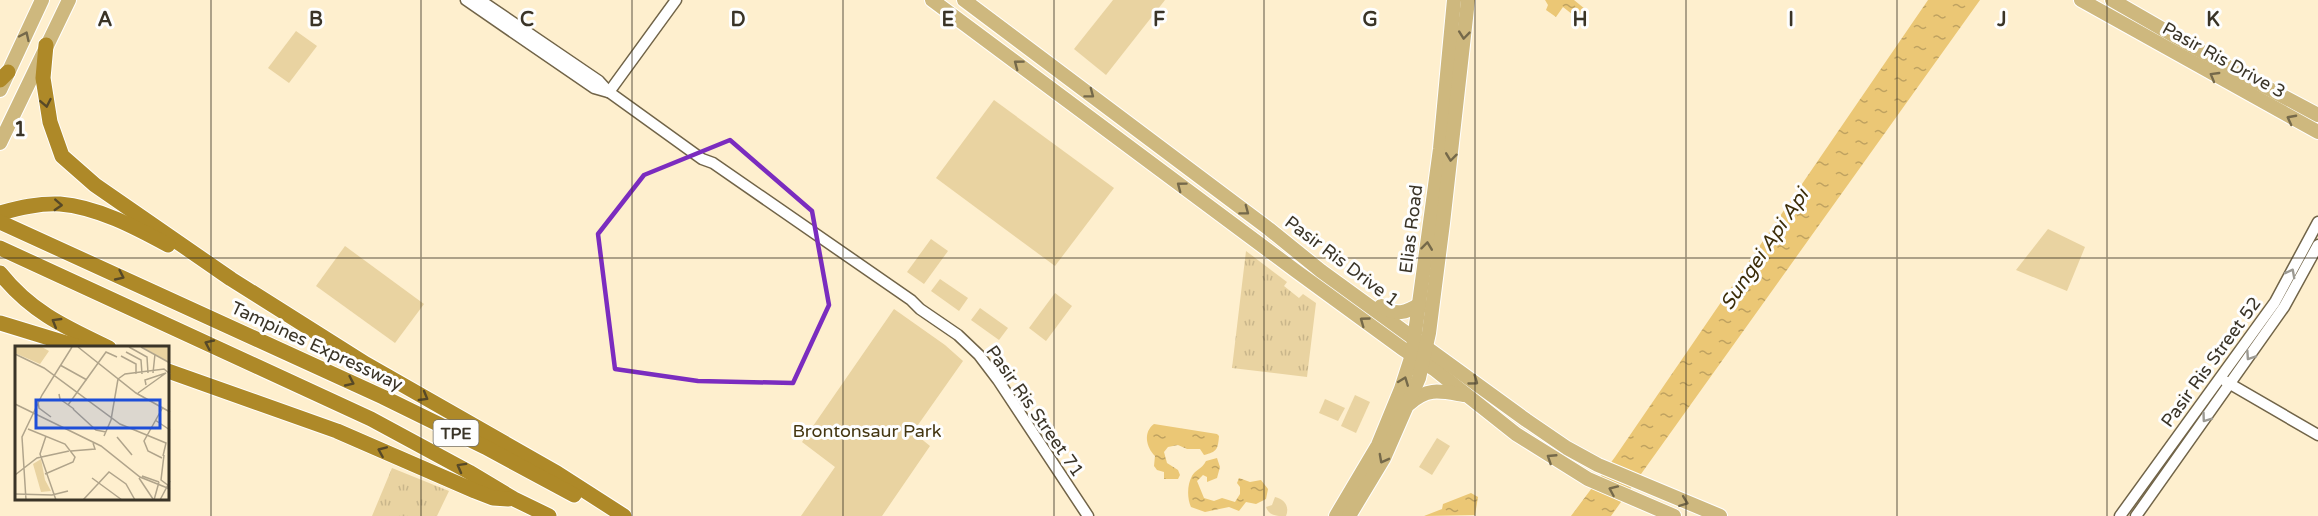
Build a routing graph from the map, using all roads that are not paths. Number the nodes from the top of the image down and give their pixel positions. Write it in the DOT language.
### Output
graph roads {
  1 [pos="42,0"];
  2 [pos="69,0"];
  3 [pos="466,0"];
  4 [pos="480,0"];
  5 [pos="676,0"];
  6 [pos="932,0"];
  7 [pos="964,0"];
  8 [pos="1454,0"];
  9 [pos="1468,0"];
  10 [pos="2081,0"];
  11 [pos="2112,0"];
  12 [pos="46,45"];
  13 [pos="4,76"];
  14 [pos="0,90"];
  15 [pos="2271,90"];
  16 [pos="609,92"];
  17 [pos="2265,105"];
  18 [pos="2318,115"];
  19 [pos="2318,132"];
  20 [pos="0,143"];
  21 [pos="0,213"];
  22 [pos="0,222"];
  23 [pos="2318,222"];
  24 [pos="2318,245"];
  25 [pos="0,248"];
  26 [pos="0,273"];
  27 [pos="231,279"];
  28 [pos="1348,291"];
  29 [pos="1420,304"];
  30 [pos="0,323"];
  31 [pos="1415,338"];
  32 [pos="75,346"];
  33 [pos="105,346"];
  34 [pos="1426,347"];
  35 [pos="1417,358"];
  36 [pos="170,372"];
  37 [pos="2220,377"];
  38 [pos="2230,385"];
  39 [pos="1465,395"];
  40 [pos="1408,406"];
  41 [pos="2318,435"];
  42 [pos="514,499"];
  43 [pos="549,516"];
  44 [pos="612,516"];
  45 [pos="624,516"];
  46 [pos="1088,516"];
  47 [pos="1336,516"];
  48 [pos="1349,516"];
  49 [pos="1674,516"];
  50 [pos="1720,516"];
  51 [pos="2120,516"];
  52 [pos="2136,516"];
  13 -- 1 [label="main road, one-way"];
  2 -- 12 [label="main road"];
  3 -- 16 [label="street, Pasir Ris Street 71"];
  4 -- 16 [label="street, Pasir Ris Street 71"];
  5 -- 16 [label="street"];
  35 -- 6 [label="main road, Pasir Ris Drive 1, one-way"];
  7 -- 28 [label="main road, Pasir Ris Drive 1, one-way"];
  29 -- 8 [label="main road, Elias Road, one-way"];
  9 -- 34 [label="main road, Elias Road, one-way"];
  17 -- 10 [label="main road, Pasir Ris Drive 3, one-way"];
  11 -- 15 [label="main road, Pasir Ris Drive 3"];
  12 -- 20 [label="main road"];
  12 -- 27 [label="highway, one-way"];
  13 -- 14 [label="main road"];
  15 -- 17 [label="main road"];
  15 -- 18 [label="main road, Pasir Ris Drive 3"];
  16 -- 46 [label="street, Pasir Ris Street 71"];
  19 -- 17 [label="main road, Pasir Ris Drive 3, one-way"];
  21 -- 27 [label="highway, one-way"];
  22 -- 44 [label="highway, Tampines Expressway / TPE, one-way"];
  37 -- 23 [label="street, Pasir Ris Street 52, one-way"];
  24 -- 38 [label="street, Pasir Ris Street 52, one-way"];
  42 -- 25 [label="highway, TPE, one-way"];
  33 -- 26 [label="highway, one-way"];
  27 -- 45 [label="highway, one-way"];
  28 -- 29 [label="main road"];
  28 -- 31 [label="main road, Pasir Ris Drive 1"];
  29 -- 31 [label="main road, Elias Road"];
  30 -- 32 [label="highway"];
  31 -- 34 [label="main road, Pasir Ris Drive 1"];
  31 -- 35 [label="main road, Elias Road"];
  34 -- 35 [label="main road, Elias Road"];
  34 -- 50 [label="main road, Pasir Ris Drive 1, one-way"];
  35 -- 39 [label="main road, Pasir Ris Drive 1"];
  35 -- 40 [label="main road, Elias Road"];
  47 -- 35 [label="main road, Elias Road, one-way"];
  42 -- 36 [label="highway, one-way"];
  37 -- 38 [label="street"];
  37 -- 51 [label="street, Pasir Ris Street 52"];
  38 -- 41 [label="street"];
  38 -- 52 [label="street, Pasir Ris Street 52, one-way"];
  39 -- 40 [label="main road"];
  49 -- 39 [label="main road, Pasir Ris Drive 1, one-way"];
  40 -- 48 [label="main road, Elias Road, one-way"];
  42 -- 43 [label="highway, TPE"];
}
